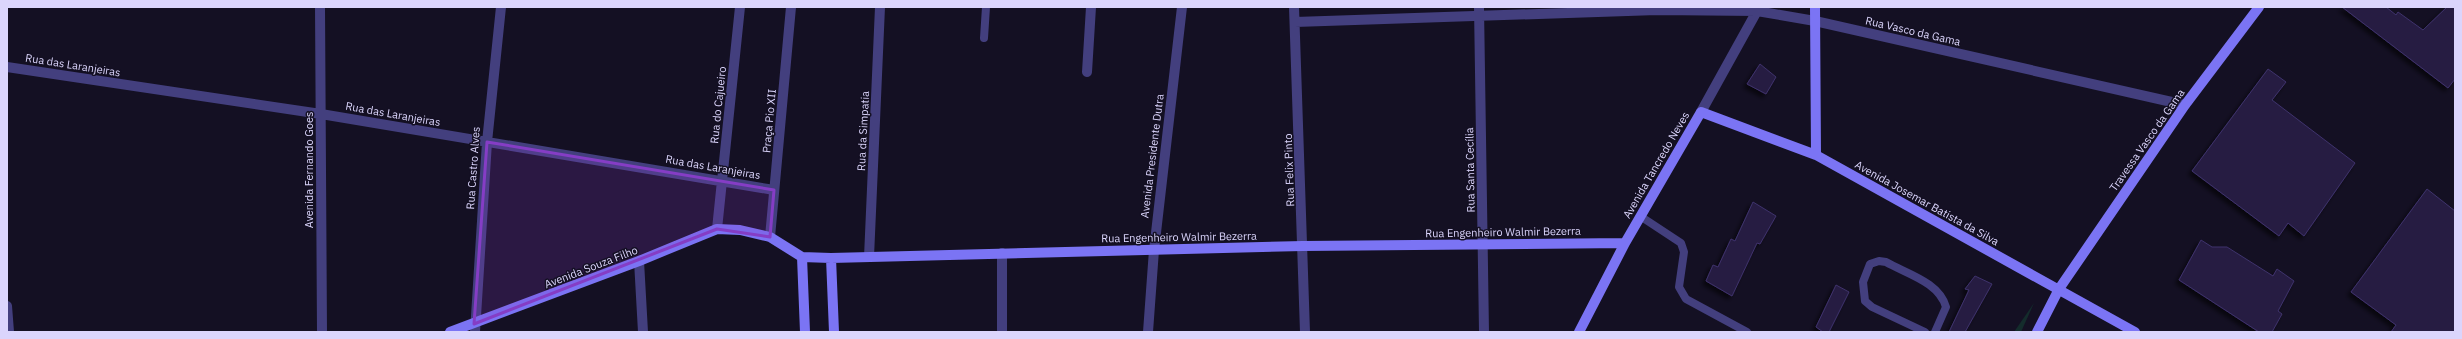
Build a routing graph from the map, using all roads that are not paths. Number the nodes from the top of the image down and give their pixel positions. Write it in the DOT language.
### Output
graph roads {
  1 [pos="320,7"];
  2 [pos="501,7"];
  3 [pos="740,7"];
  4 [pos="791,7"];
  5 [pos="880,7"];
  6 [pos="986,7"];
  7 [pos="1091,7"];
  8 [pos="1182,7"];
  9 [pos="1294,7"];
  10 [pos="1815,7"];
  11 [pos="2259,7"];
  12 [pos="1657,9"];
  13 [pos="1480,11"];
  14 [pos="1757,11"];
  15 [pos="1815,21"];
  16 [pos="1295,22"];
  17 [pos="984,38"];
  18 [pos="7,67"];
  19 [pos="1087,72"];
  20 [pos="2185,105"];
  21 [pos="1701,112"];
  22 [pos="321,114"];
  23 [pos="487,142"];
  24 [pos="1816,155"];
  25 [pos="723,181"];
  26 [pos="774,190"];
  27 [pos="1640,216"];
  28 [pos="718,229"];
  29 [pos="770,237"];
  30 [pos="1625,242"];
  31 [pos="1483,244"];
  32 [pos="1303,246"];
  33 [pos="1154,250"];
  34 [pos="1002,253"];
  35 [pos="802,257"];
  36 [pos="869,257"];
  37 [pos="832,258"];
  38 [pos="639,262"];
  39 [pos="2059,289"];
  40 [pos="7,306"];
  41 [pos="475,328"];
  42 [pos="9,332"];
  43 [pos="322,332"];
  44 [pos="450,332"];
  45 [pos="642,332"];
  46 [pos="804,332"];
  47 [pos="834,332"];
  48 [pos="1002,332"];
  49 [pos="1148,332"];
  50 [pos="1305,332"];
  51 [pos="1484,332"];
  52 [pos="1579,332"];
  53 [pos="1747,332"];
  54 [pos="1925,332"];
  55 [pos="1935,332"];
  56 [pos="2037,332"];
  57 [pos="2135,332"];
  1 -- 22 [label="street, Avenida Fernando Goes"];
  2 -- 23 [label="street, Rua Castro Alves"];
  3 -- 25 [label="street, Rua do Cajueiro"];
  4 -- 26 [label="street, Praça Pio XII"];
  5 -- 36 [label="street, Rua da Simpatia"];
  6 -- 17 [label="lane"];
  7 -- 19 [label="street"];
  8 -- 33 [label="street, Avenida Presidente Dutra"];
  9 -- 16 [label="street, Rua Felix Pinto"];
  10 -- 15 [label="main road"];
  11 -- 20 [label="main road, Travessa Vasco da Gama"];
  12 -- 13 [label="street, Rua Vasco da Gama"];
  12 -- 14 [label="street, Rua Vasco da Gama"];
  13 -- 16 [label="street, Rua Vasco da Gama"];
  13 -- 31 [label="street, Rua Santa Cecília"];
  14 -- 15 [label="street, Rua Vasco da Gama"];
  14 -- 21 [label="street, Avenida Tancredo Neves"];
  15 -- 20 [label="street, Rua Vasco da Gama"];
  15 -- 24 [label="main road"];
  16 -- 32 [label="street, Rua Felix Pinto"];
  18 -- 22 [label="street, Rua das Laranjeiras"];
  20 -- 39 [label="main road, Travessa Vasco da Gama"];
  21 -- 24 [label="main road, Avenida Josemar Batista da Silva"];
  21 -- 27 [label="main road, Avenida Tancredo Neves"];
  22 -- 23 [label="street, Rua das Laranjeiras"];
  22 -- 43 [label="street, Avenida Fernando Goes"];
  23 -- 25 [label="street, Rua das Laranjeiras"];
  23 -- 41 [label="street, Rua Castro Alves"];
  24 -- 39 [label="main road, Avenida Josemar Batista da Silva"];
  25 -- 26 [label="street, Rua das Laranjeiras"];
  25 -- 28 [label="street, Rua do Cajueiro"];
  26 -- 29 [label="street, Praça Pio XII"];
  27 -- 30 [label="main road, Avenida Tancredo Neves"];
  27 -- 53 [label="lane"];
  28 -- 29 [label="main road, Avenida Souza Filho"];
  28 -- 38 [label="main road, Avenida Souza Filho"];
  29 -- 35 [label="main road"];
  30 -- 31 [label="main road, Rua Engenheiro Walmir Bezerra"];
  30 -- 52 [label="main road, Avenida Tancredo Neves"];
  31 -- 32 [label="main road, Rua Engenheiro Walmir Bezerra"];
  31 -- 51 [label="street, Rua Santa Cecília"];
  32 -- 33 [label="main road, Rua Engenheiro Walmir Bezerra"];
  32 -- 50 [label="street, Rua Felix Pinto"];
  33 -- 34 [label="main road, Rua Engenheiro Walmir Bezerra"];
  33 -- 49 [label="street, Avenida Presidente Dutra"];
  34 -- 36 [label="main road, Rua Engenheiro Walmir Bezerra"];
  34 -- 48 [label="street"];
  35 -- 37 [label="main road, Rua Engenheiro Walmir Bezerra"];
  35 -- 46 [label="main road"];
  36 -- 37 [label="main road, Rua Engenheiro Walmir Bezerra"];
  37 -- 47 [label="main road"];
  38 -- 41 [label="main road, Avenida Souza Filho"];
  38 -- 45 [label="street"];
  39 -- 56 [label="main road, Travessa Vasco da Gama"];
  39 -- 57 [label="main road, Avenida Josemar Batista da Silva"];
  40 -- 42 [label="street"];
  41 -- 44 [label="main road, Avenida Souza Filho"];
  54 -- 55 [label="lane"];
}
